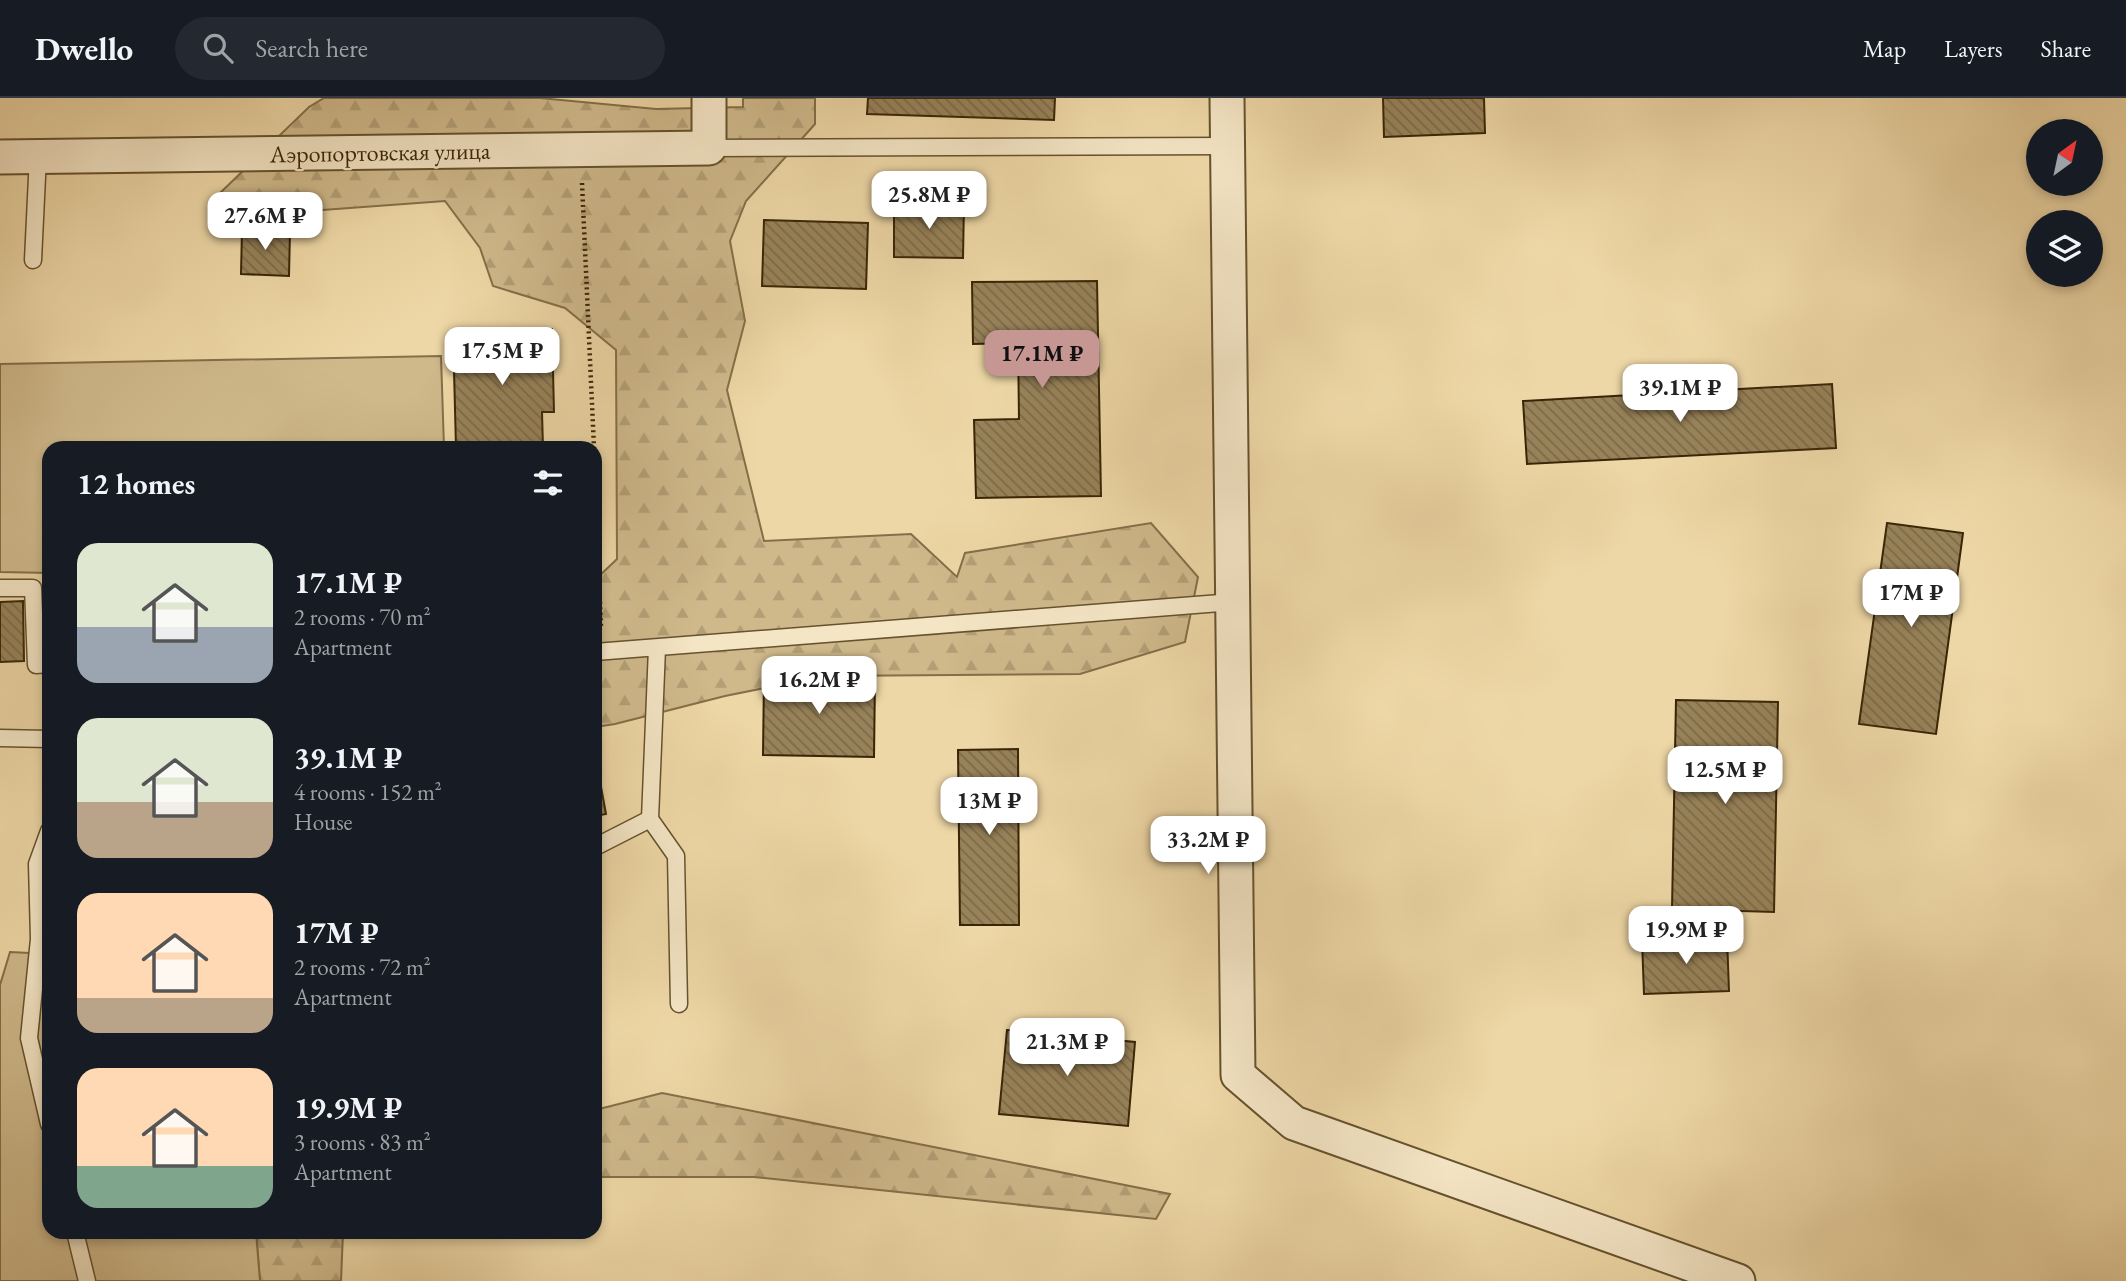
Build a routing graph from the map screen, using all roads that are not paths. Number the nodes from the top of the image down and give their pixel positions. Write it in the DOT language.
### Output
graph roads {
  1 [pos="709,98"];
  2 [pos="1227,98"];
  3 [pos="1228,146"];
  4 [pos="709,148"];
  5 [pos="38,156"];
  6 [pos="0,157"];
  7 [pos="33,260"];
  8 [pos="0,588"];
  9 [pos="1233,602"];
  10 [pos="657,648"];
  11 [pos="602,652"];
  12 [pos="42,664"];
  13 [pos="0,738"];
  14 [pos="42,739"];
  15 [pos="650,819"];
  16 [pos="602,843"];
  17 [pos="42,850"];
  18 [pos="42,917"];
  19 [pos="42,951"];
  20 [pos="679,1004"];
  21 [pos="42,1095"];
  22 [pos="77,1239"];
  23 [pos="87,1281"];
  24 [pos="1738,1281"];
  1 -- 4 [label="street"];
  2 -- 3 [label="street"];
  3 -- 4 [label="lane"];
  3 -- 9 [label="street"];
  4 -- 5 [label="street, Аэропортовская улица"];
  5 -- 6 [label="street, Аэропортовская улица"];
  5 -- 7 [label="lane"];
  8 -- 12 [label="lane"];
  9 -- 10 [label="lane"];
  9 -- 24 [label="street"];
  10 -- 11 [label="lane"];
  10 -- 15 [label="lane"];
  13 -- 14 [label="lane"];
  15 -- 16 [label="lane"];
  15 -- 20 [label="lane"];
  17 -- 18 [label="lane"];
  19 -- 21 [label="lane"];
  22 -- 23 [label="lane"];
}
